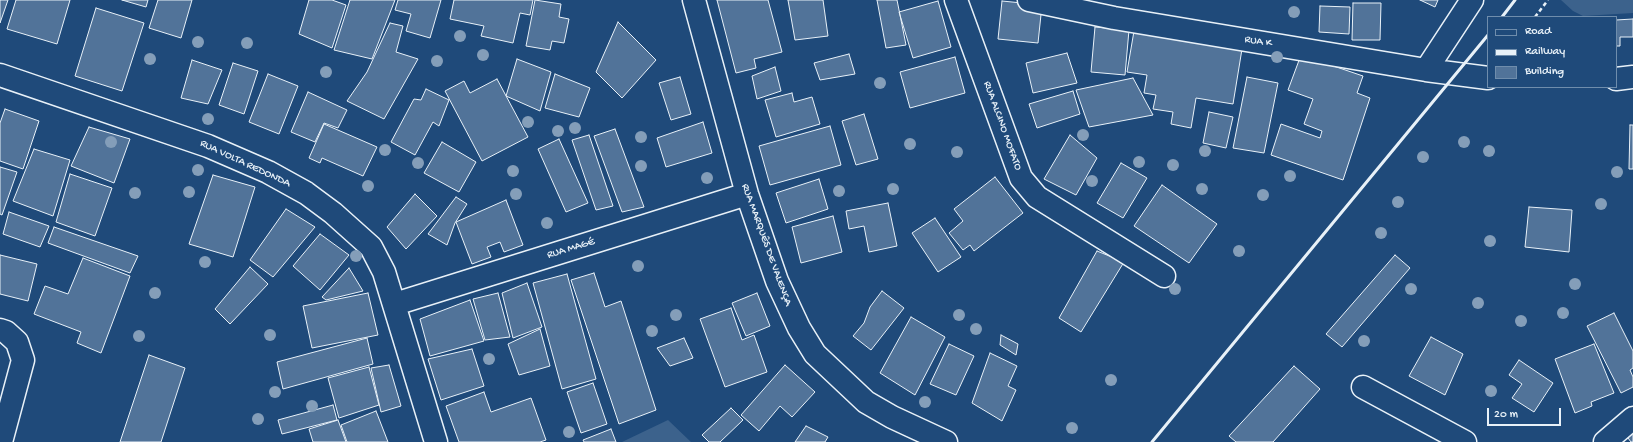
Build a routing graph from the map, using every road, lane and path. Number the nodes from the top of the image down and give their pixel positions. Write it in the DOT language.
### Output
graph roads {
  1 [pos="694,0"];
  2 [pos="956,0"];
  3 [pos="1029,0"];
  4 [pos="1472,0"];
  5 [pos="1548,0"];
  6 [pos="1114,9"];
  7 [pos="1536,16"];
  8 [pos="1426,70"];
  9 [pos="0,74"];
  10 [pos="1633,77"];
  11 [pos="1487,78"];
  12 [pos="1617,79"];
  13 [pos="747,194"];
  14 [pos="1164,276"];
  15 [pos="395,304"];
  16 [pos="0,330"];
  17 [pos="1363,387"];
  18 [pos="1633,418"];
  19 [pos="1,442"];
  20 [pos="436,442"];
  21 [pos="946,442"];
  22 [pos="1465,442"];
  23 [pos="1605,442"];
  1 -- 13 [label="street, RUA MARQUÊS DE VALENÇA"];
  2 -- 14 [label="street, RUA ALCINO MOFATO"];
  3 -- 6 [label="street, RUA K"];
  4 -- 8 [label="street"];
  5 -- 7 [label="path"];
  6 -- 8 [label="street, RUA K"];
  8 -- 11 [label="street, RUA K"];
  9 -- 15 [label="street, RUA VOLTA REDONDA"];
  10 -- 12 [label="street"];
  13 -- 15 [label="street, RUA MAGÉ"];
  13 -- 21 [label="street, RUA MARQUÊS DE VALENÇA"];
  15 -- 20 [label="street, RUA VOLTA REDONDA"];
  16 -- 19 [label="street"];
  17 -- 22 [label="street"];
  18 -- 23 [label="street"];
}
